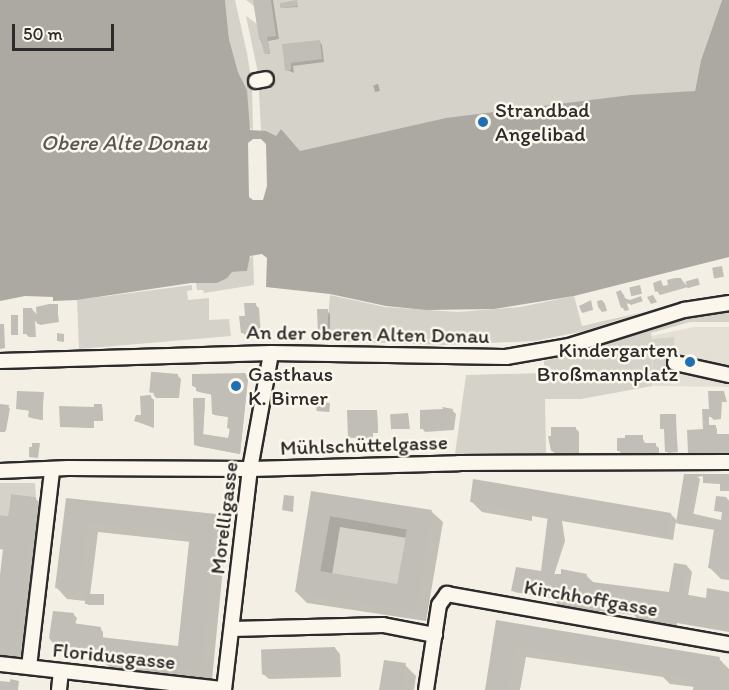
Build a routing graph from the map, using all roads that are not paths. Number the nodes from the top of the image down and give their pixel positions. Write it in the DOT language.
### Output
graph roads {
  1 [pos="729,303"];
  2 [pos="271,353"];
  3 [pos="0,361"];
  4 [pos="675,363"];
  5 [pos="729,375"];
  6 [pos="729,462"];
  7 [pos="250,469"];
  8 [pos="52,470"];
  9 [pos="0,471"];
  10 [pos="232,628"];
  11 [pos="435,635"];
  12 [pos="729,644"];
  13 [pos="0,664"];
  14 [pos="29,667"];
  15 [pos="61,672"];
  16 [pos="224,689"];
  17 [pos="58,690"];
  18 [pos="426,690"];
  1 -- 2 [label="street, An der oberen Alten Donau"];
  2 -- 3 [label="street, An der oberen Alten Donau"];
  2 -- 7 [label="street, Morelligasse"];
  4 -- 5 [label="street"];
  6 -- 7 [label="street, Mühlschüttelgasse"];
  7 -- 8 [label="street, Mühlschüttelgasse"];
  7 -- 10 [label="street, Morelligasse"];
  8 -- 9 [label="street, Mühlschüttelgasse"];
  8 -- 14 [label="street"];
  10 -- 11 [label="street"];
  10 -- 16 [label="street, Morelligasse"];
  11 -- 12 [label="street, Kirchhoffgasse"];
  11 -- 18 [label="street"];
  13 -- 14 [label="street, Floridusgasse"];
  14 -- 15 [label="street, Floridusgasse"];
  15 -- 16 [label="street, Floridusgasse"];
  15 -- 17 [label="street"];
}
